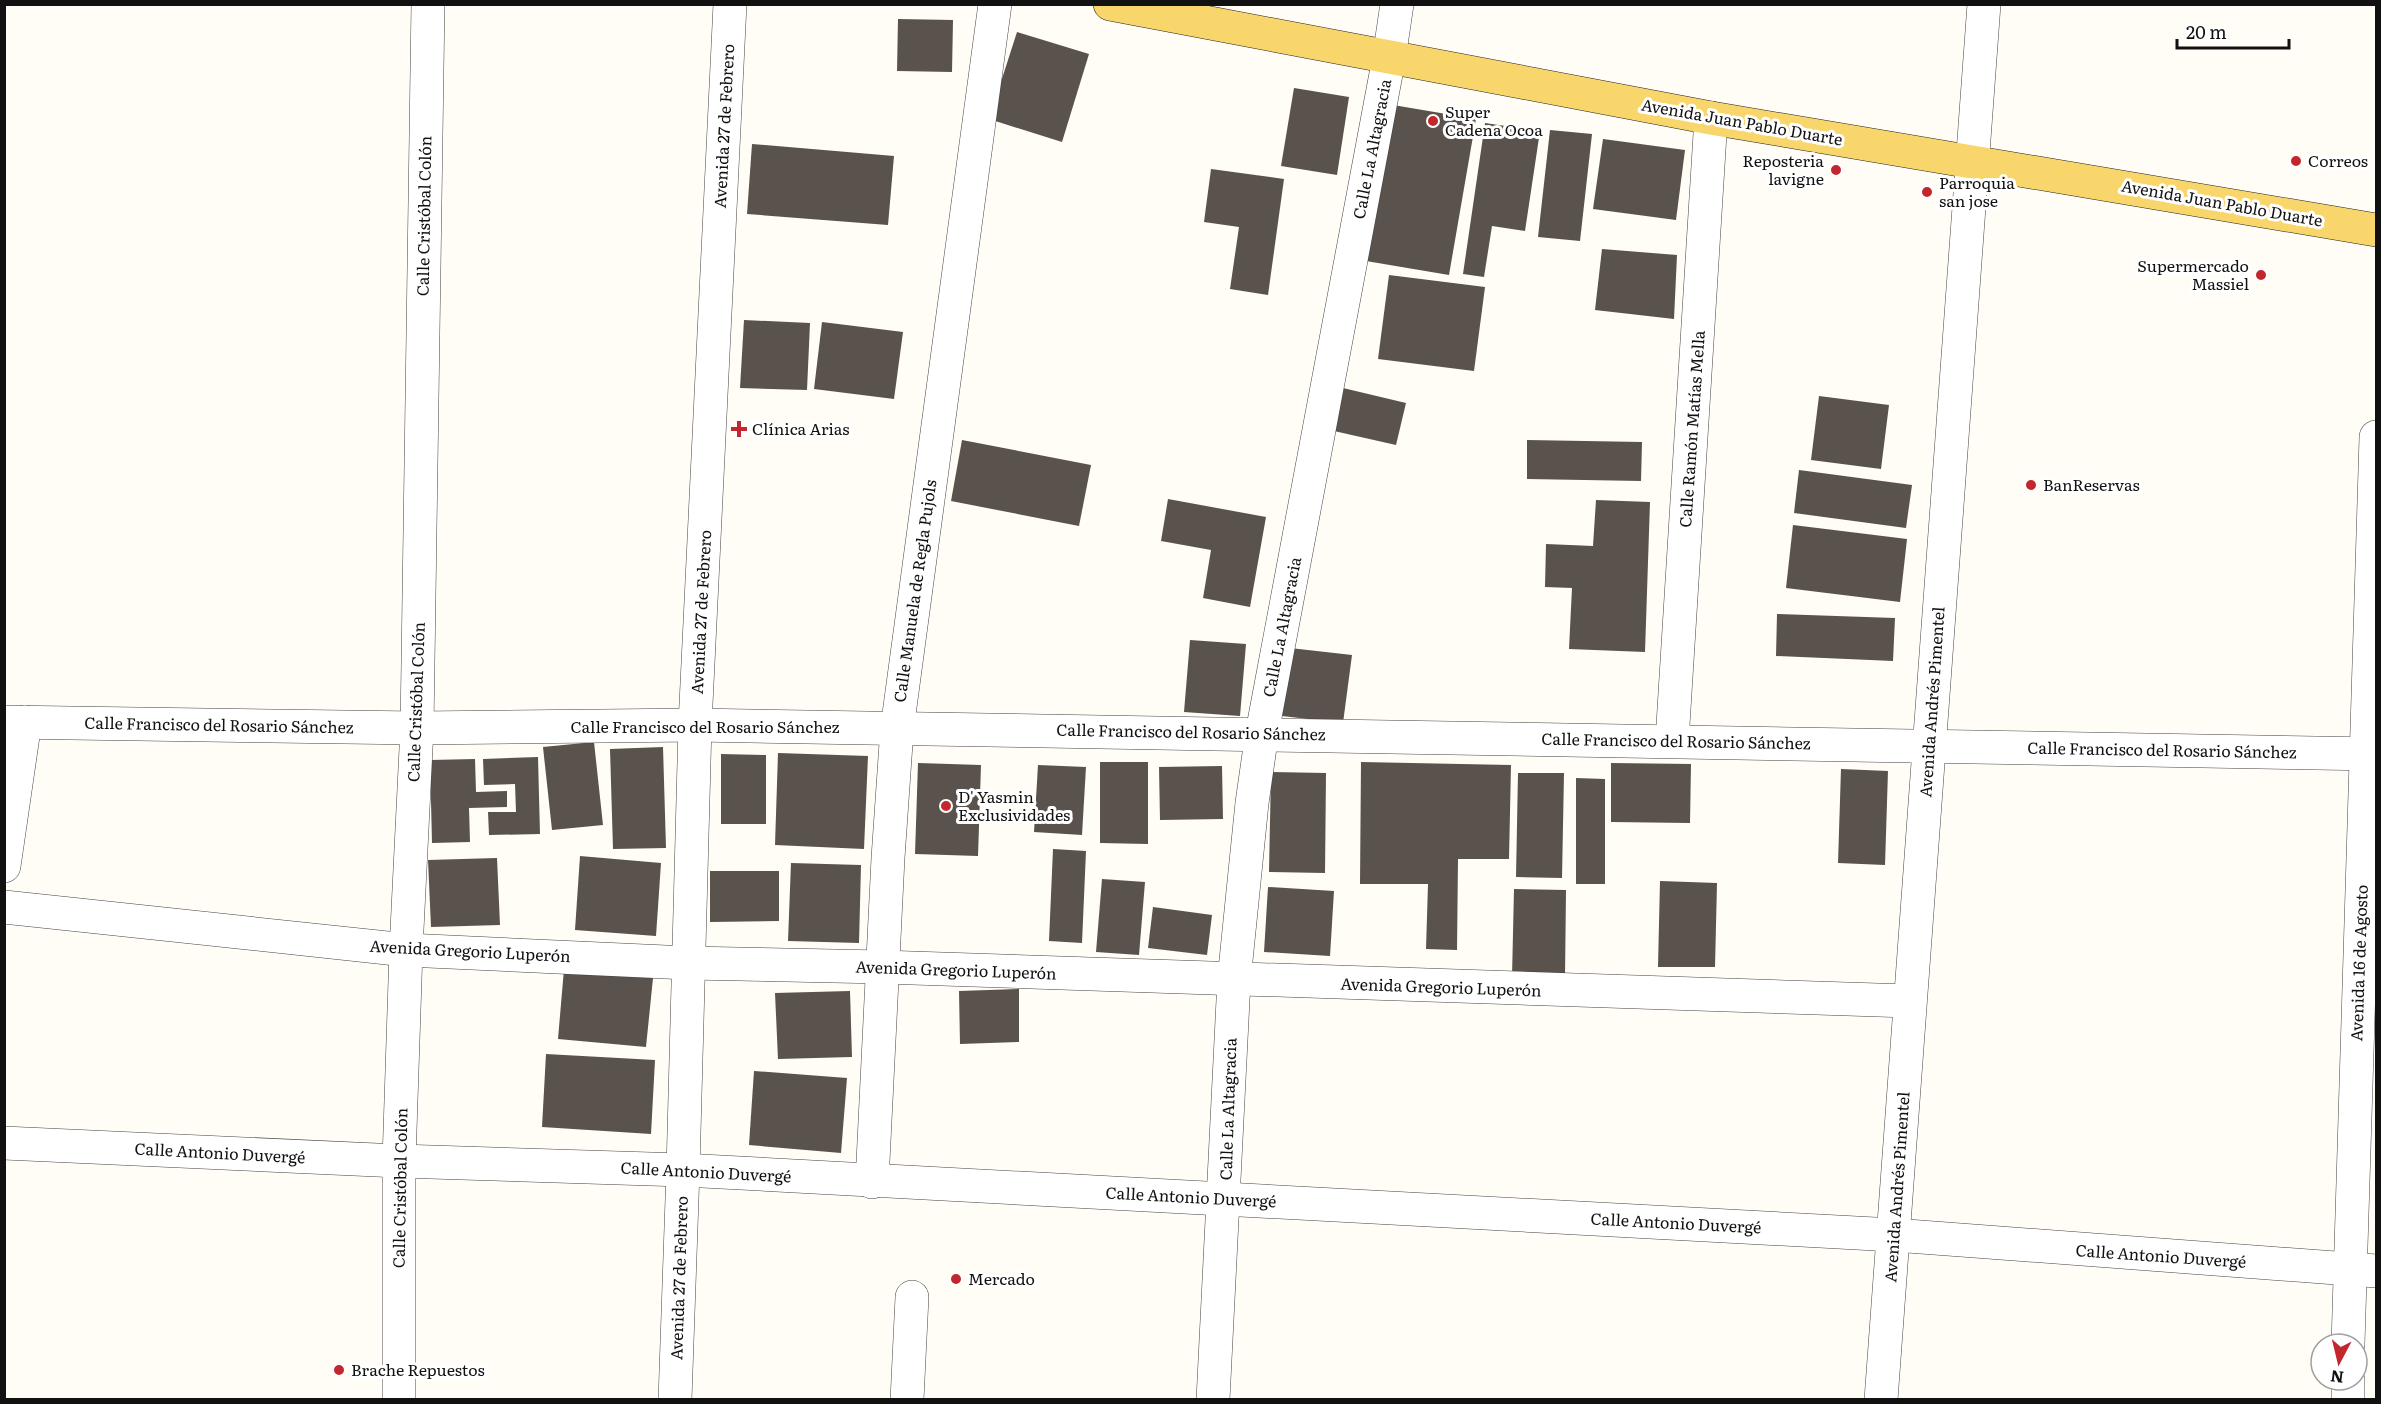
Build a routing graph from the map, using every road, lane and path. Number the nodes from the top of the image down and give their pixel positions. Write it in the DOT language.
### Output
graph roads {
  1 [pos="428,4"];
  2 [pos="730,4"];
  3 [pos="994,4"];
  4 [pos="1110,4"];
  5 [pos="1397,4"];
  6 [pos="1984,4"];
  7 [pos="1389,58"];
  8 [pos="1711,118"];
  9 [pos="1972,160"];
  10 [pos="2376,230"];
  11 [pos="2376,437"];
  12 [pos="14,722"];
  13 [pos="695,724"];
  14 [pos="417,728"];
  15 [pos="897,729"];
  16 [pos="1262,733"];
  17 [pos="1672,741"];
  18 [pos="1929,746"];
  19 [pos="2371,754"];
  20 [pos="4,866"];
  21 [pos="4,907"];
  22 [pos="406,950"];
  23 [pos="688,963"];
  24 [pos="882,967"];
  25 [pos="1234,980"];
  26 [pos="1909,1001"];
  27 [pos="4,1143"];
  28 [pos="399,1161"];
  29 [pos="683,1170"];
  30 [pos="873,1182"];
  31 [pos="1224,1199"];
  32 [pos="1894,1235"];
  33 [pos="2363,1271"];
  34 [pos="912,1297"];
  35 [pos="2350,1332"];
  36 [pos="399,1400"];
  37 [pos="675,1400"];
  38 [pos="907,1400"];
  39 [pos="1213,1400"];
  40 [pos="1881,1400"];
  1 -- 14 [label="street, Calle Cristóbal Colón"];
  2 -- 13 [label="street, Avenida 27 de Febrero"];
  3 -- 15 [label="street, Calle Manuela de Regla Pujols"];
  4 -- 7 [label="main road, Avenida Juan Pablo Duarte"];
  5 -- 7 [label="street, Calle La Altagracia"];
  6 -- 9 [label="street, Avenida Andrés Pimentel"];
  7 -- 8 [label="main road, Avenida Juan Pablo Duarte"];
  7 -- 16 [label="street, Calle La Altagracia"];
  8 -- 9 [label="main road, Avenida Juan Pablo Duarte"];
  8 -- 17 [label="street, Calle Ramón Matías Mella"];
  9 -- 10 [label="main road, Avenida Juan Pablo Duarte"];
  9 -- 18 [label="street, Avenida Andrés Pimentel"];
  11 -- 19 [label="street, Avenida 16 de Agosto"];
  12 -- 14 [label="street, Calle Francisco del Rosario Sánchez"];
  12 -- 20 [label="street"];
  13 -- 14 [label="street, Calle Francisco del Rosario Sánchez"];
  13 -- 15 [label="street, Calle Francisco del Rosario Sánchez"];
  13 -- 23 [label="street, Avenida 27 de Febrero"];
  14 -- 22 [label="street, Calle Cristóbal Colón"];
  15 -- 16 [label="street, Calle Francisco del Rosario Sánchez"];
  15 -- 24 [label="street, Calle Manuela de Regla Pujols"];
  16 -- 17 [label="street, Calle Francisco del Rosario Sánchez"];
  16 -- 25 [label="street, Calle La Altagracia"];
  17 -- 18 [label="street, Calle Francisco del Rosario Sánchez"];
  18 -- 19 [label="street, Calle Francisco del Rosario Sánchez"];
  18 -- 26 [label="street, Avenida Andrés Pimentel"];
  19 -- 33 [label="street, Avenida 16 de Agosto"];
  21 -- 22 [label="street, Avenida Gregorio Luperón"];
  22 -- 23 [label="street, Avenida Gregorio Luperón"];
  22 -- 28 [label="street, Calle Cristóbal Colón"];
  23 -- 24 [label="street, Avenida Gregorio Luperón"];
  23 -- 29 [label="street, Avenida 27 de Febrero"];
  24 -- 25 [label="street, Avenida Gregorio Luperón"];
  24 -- 30 [label="street, Calle Manuela de Regla Pujols"];
  25 -- 26 [label="street, Avenida Gregorio Luperón"];
  25 -- 31 [label="street, Calle La Altagracia"];
  26 -- 32 [label="street, Avenida Andrés Pimentel"];
  27 -- 28 [label="street, Calle Antonio Duvergé"];
  28 -- 29 [label="street, Calle Antonio Duvergé"];
  28 -- 36 [label="street, Calle Cristóbal Colón"];
  29 -- 30 [label="street, Calle Antonio Duvergé"];
  29 -- 37 [label="street, Avenida 27 de Febrero"];
  30 -- 31 [label="street, Calle Antonio Duvergé"];
  31 -- 32 [label="street, Calle Antonio Duvergé"];
  31 -- 39 [label="street, Calle La Altagracia"];
  32 -- 33 [label="street, Calle Antonio Duvergé"];
  32 -- 40 [label="street, Avenida Andrés Pimentel"];
  33 -- 35 [label="street, Avenida 16 de Agosto"];
  34 -- 38 [label="street"];
}
